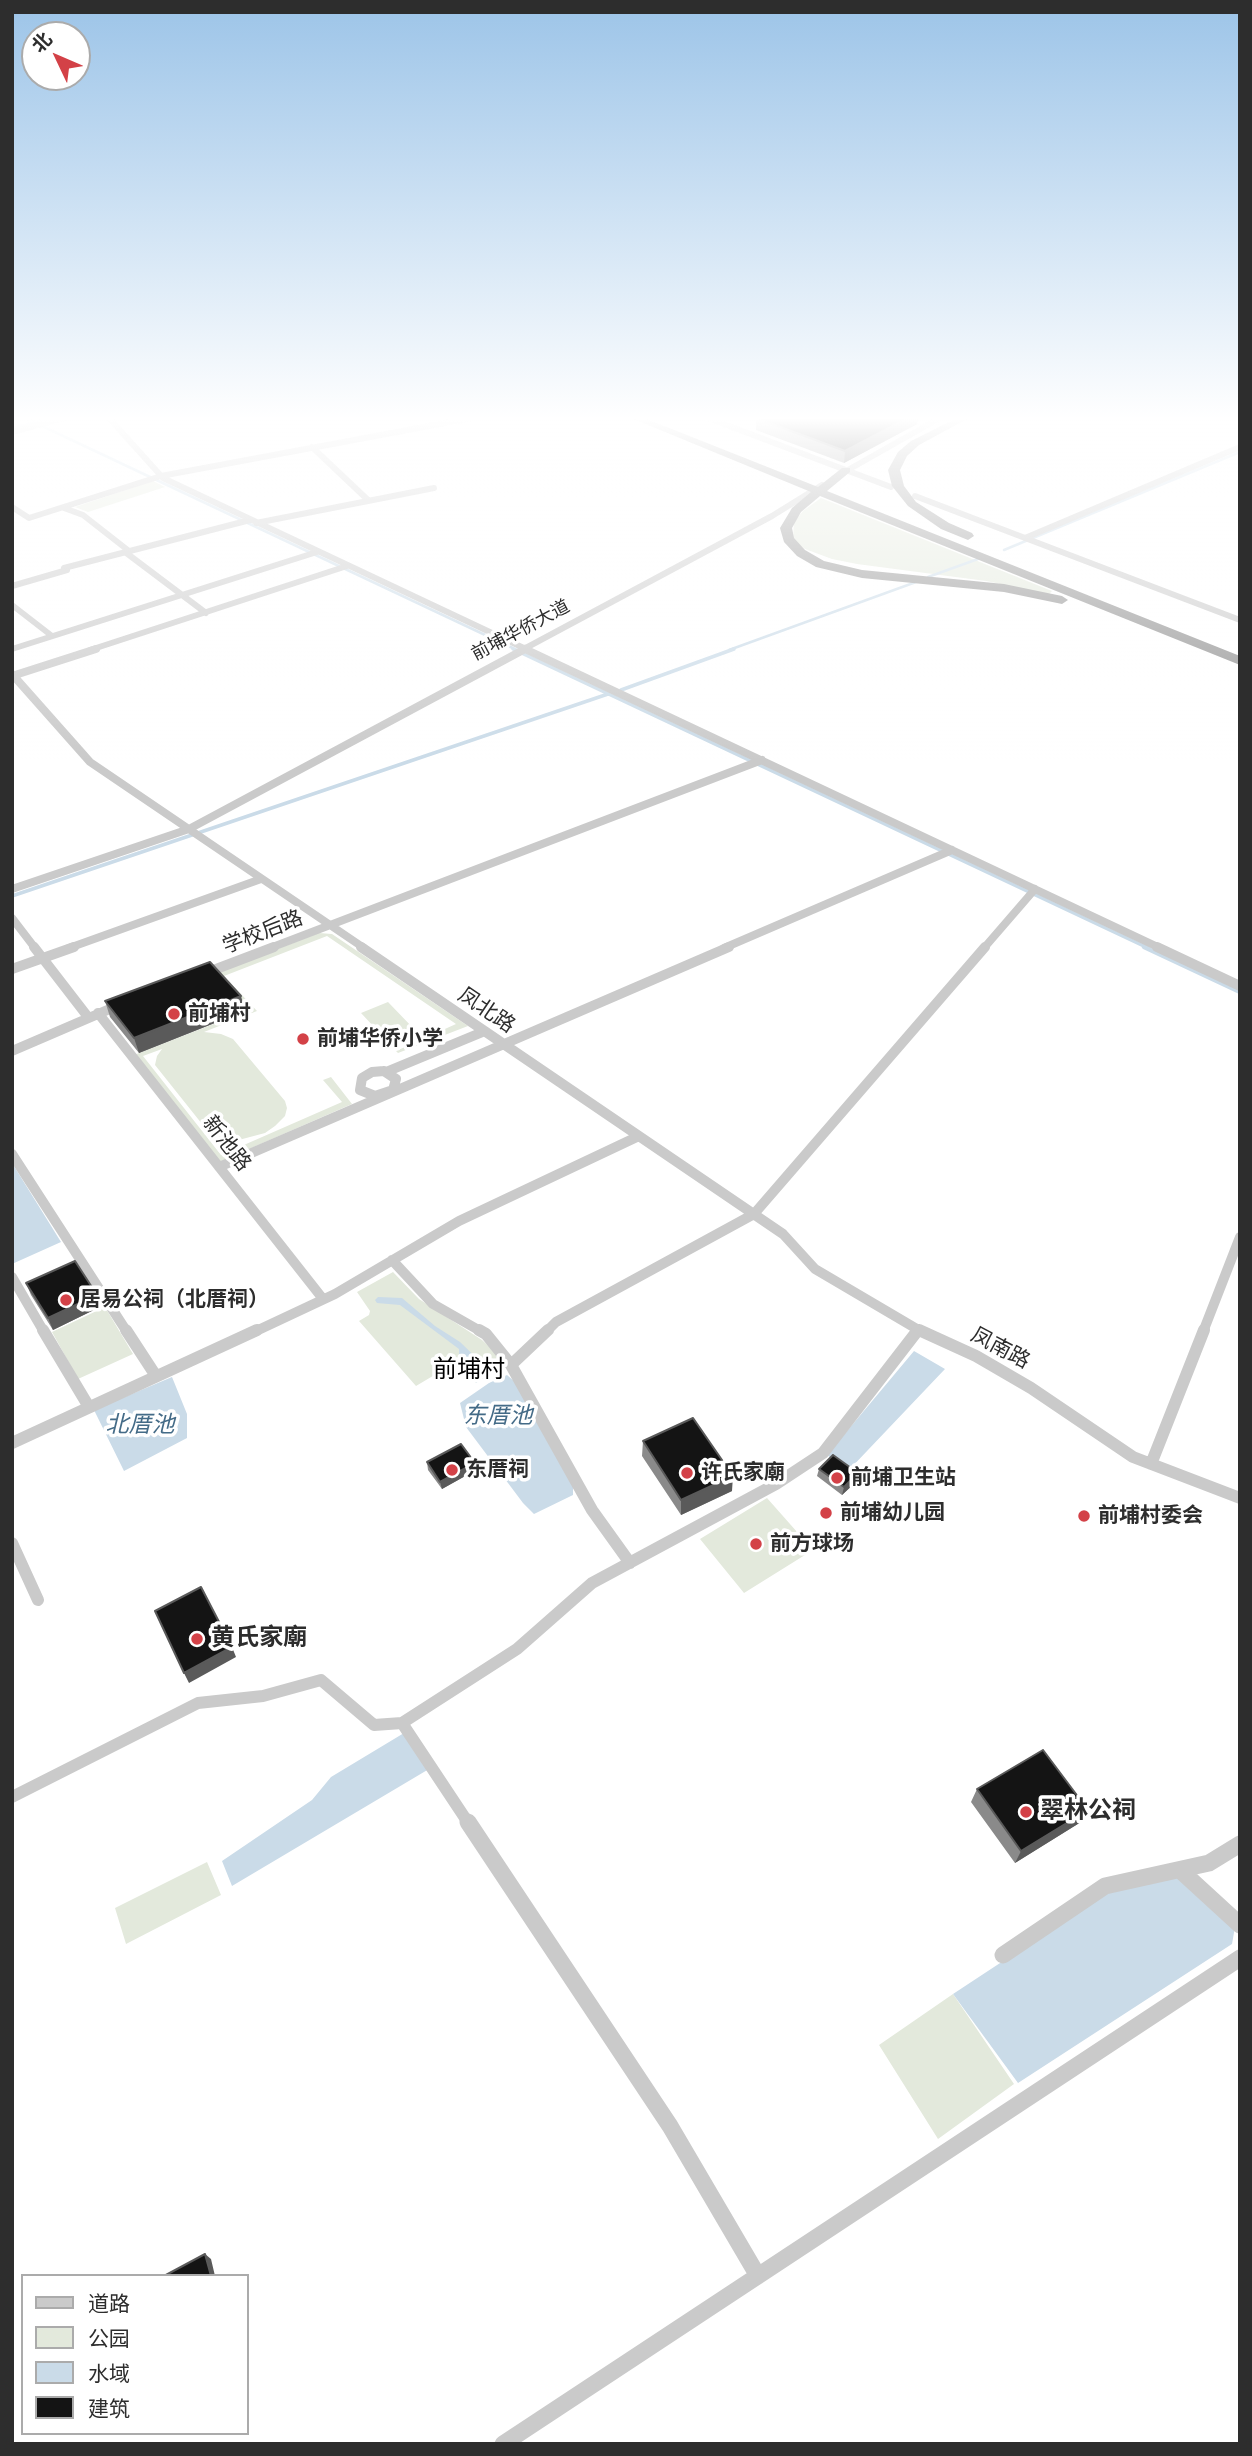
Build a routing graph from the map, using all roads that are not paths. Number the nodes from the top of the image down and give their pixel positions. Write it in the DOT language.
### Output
graph roads {
  1 [pos="104,533"];
  2 [pos="203,533"];
  3 [pos="273,533"];
  4 [pos="741,533"];
  5 [pos="787,533"];
  6 [pos="932,533"];
  7 [pos="943,533"];
  8 [pos="960,533"];
  9 [pos="1012,533"];
  10 [pos="1044,533"];
  11 [pos="1029,539"];
  12 [pos="981,542"];
  13 [pos="127,552"];
  14 [pos="1004,552"];
  15 [pos="314,553"];
  16 [pos="344,567"];
  17 [pos="1040,568"];
  18 [pos="12,586"];
  19 [pos="181,596"];
  20 [pos="12,606"];
  21 [pos="206,613"];
  22 [pos="1240,620"];
  23 [pos="1161,629"];
  24 [pos="52,636"];
  25 [pos="12,649"];
  26 [pos="520,650"];
  27 [pos="1240,650"];
  28 [pos="1240,661"];
  29 [pos="13,675"];
  30 [pos="758,762"];
  31 [pos="193,832"];
  32 [pos="948,852"];
  33 [pos="261,879"];
  34 [pos="12,889"];
  35 [pos="1032,892"];
  36 [pos="12,918"];
  37 [pos="331,926"];
  38 [pos="43,958"];
  39 [pos="12,969"];
  40 [pos="191,979"];
  41 [pos="1240,986"];
  42 [pos="133,1000"];
  43 [pos="93,1015"];
  44 [pos="485,1031"];
  45 [pos="502,1043"];
  46 [pos="12,1051"];
  47 [pos="386,1072"];
  48 [pos="388,1094"];
  49 [pos="639,1136"];
  50 [pos="12,1154"];
  51 [pos="219,1167"];
  52 [pos="754,1214"];
  53 [pos="1240,1237"];
  54 [pos="392,1260"];
  55 [pos="12,1277"];
  56 [pos="323,1299"];
  57 [pos="918,1329"];
  58 [pos="510,1364"];
  59 [pos="156,1376"];
  60 [pos="89,1407"];
  61 [pos="12,1443"];
  62 [pos="1151,1464"];
  63 [pos="1240,1497"];
  64 [pos="12,1543"];
  65 [pos="630,1563"];
  66 [pos="38,1600"];
  67 [pos="402,1723"];
  68 [pos="12,1797"];
  69 [pos="1240,1844"];
  70 [pos="1180,1870"];
  71 [pos="1240,1925"];
  72 [pos="1003,1955"];
  73 [pos="1240,1958"];
  74 [pos="758,2276"];
  75 [pos="503,2444"];
  1 -- 13 [label="street"];
  2 -- 13 [label="street"];
  3 -- 15 [label="street"];
  4 -- 26 [label="street, 前埔华侨大道"];
  5 -- 23 [label="highway"];
  6 -- 23 [label="highway"];
  7 -- 17 [label="highway"];
  8 -- 12 [label="highway"];
  9 -- 11 [label="street"];
  10 -- 11 [label="street"];
  11 -- 22 [label="street"];
  13 -- 18 [label="street"];
  13 -- 19 [label="street"];
  14 -- 17 [label="highway"];
  15 -- 16 [label="street"];
  15 -- 19 [label="street"];
  16 -- 21 [label="street"];
  16 -- 26 [label="street"];
  17 -- 27 [label="highway"];
  19 -- 21 [label="street"];
  19 -- 24 [label="street"];
  20 -- 24 [label="street"];
  21 -- 29 [label="street"];
  23 -- 28 [label="highway"];
  24 -- 25 [label="street"];
  26 -- 30 [label="street"];
  26 -- 31 [label="street, 前埔华侨大道"];
  29 -- 31 [label="street, 凤北路"];
  30 -- 32 [label="street"];
  30 -- 37 [label="street, 学校后路"];
  31 -- 33 [label="street, 凤北路"];
  31 -- 34 [label="street, 前埔华侨大道"];
  32 -- 35 [label="street"];
  32 -- 45 [label="street"];
  33 -- 37 [label="street, 凤北路"];
  33 -- 38 [label="street"];
  35 -- 41 [label="street"];
  35 -- 52 [label="street"];
  36 -- 38 [label="street, 新池路"];
  37 -- 40 [label="street, 学校后路"];
  37 -- 44 [label="street, 凤北路"];
  38 -- 39 [label="street"];
  38 -- 43 [label="street, 新池路"];
  42 -- 43 [label="street"];
  43 -- 46 [label="street"];
  43 -- 51 [label="street, 新池路"];
  44 -- 45 [label="street, 凤北路"];
  44 -- 47 [label="street"];
  45 -- 48 [label="street"];
  45 -- 49 [label="street, 凤北路"];
  47 -- 48 [label="street"];
  47 -- 48 [label="street"];
  48 -- 51 [label="street"];
  49 -- 52 [label="street, 凤北路"];
  49 -- 54 [label="street"];
  50 -- 59 [label="street"];
  51 -- 56 [label="street, 新池路"];
  52 -- 57 [label="street, 凤南路"];
  52 -- 58 [label="street"];
  53 -- 62 [label="street"];
  54 -- 56 [label="street"];
  54 -- 58 [label="street"];
  55 -- 60 [label="street"];
  56 -- 59 [label="street"];
  57 -- 62 [label="street, 凤南路"];
  57 -- 65 [label="street"];
  58 -- 65 [label="street"];
  59 -- 60 [label="street"];
  60 -- 61 [label="street"];
  62 -- 63 [label="street, 凤南路"];
  64 -- 66 [label="street"];
  65 -- 67 [label="street"];
  67 -- 68 [label="street"];
  67 -- 74 [label="street"];
  69 -- 70 [label="street"];
  70 -- 71 [label="street"];
  70 -- 72 [label="street"];
  73 -- 74 [label="street"];
  74 -- 75 [label="street"];
}
